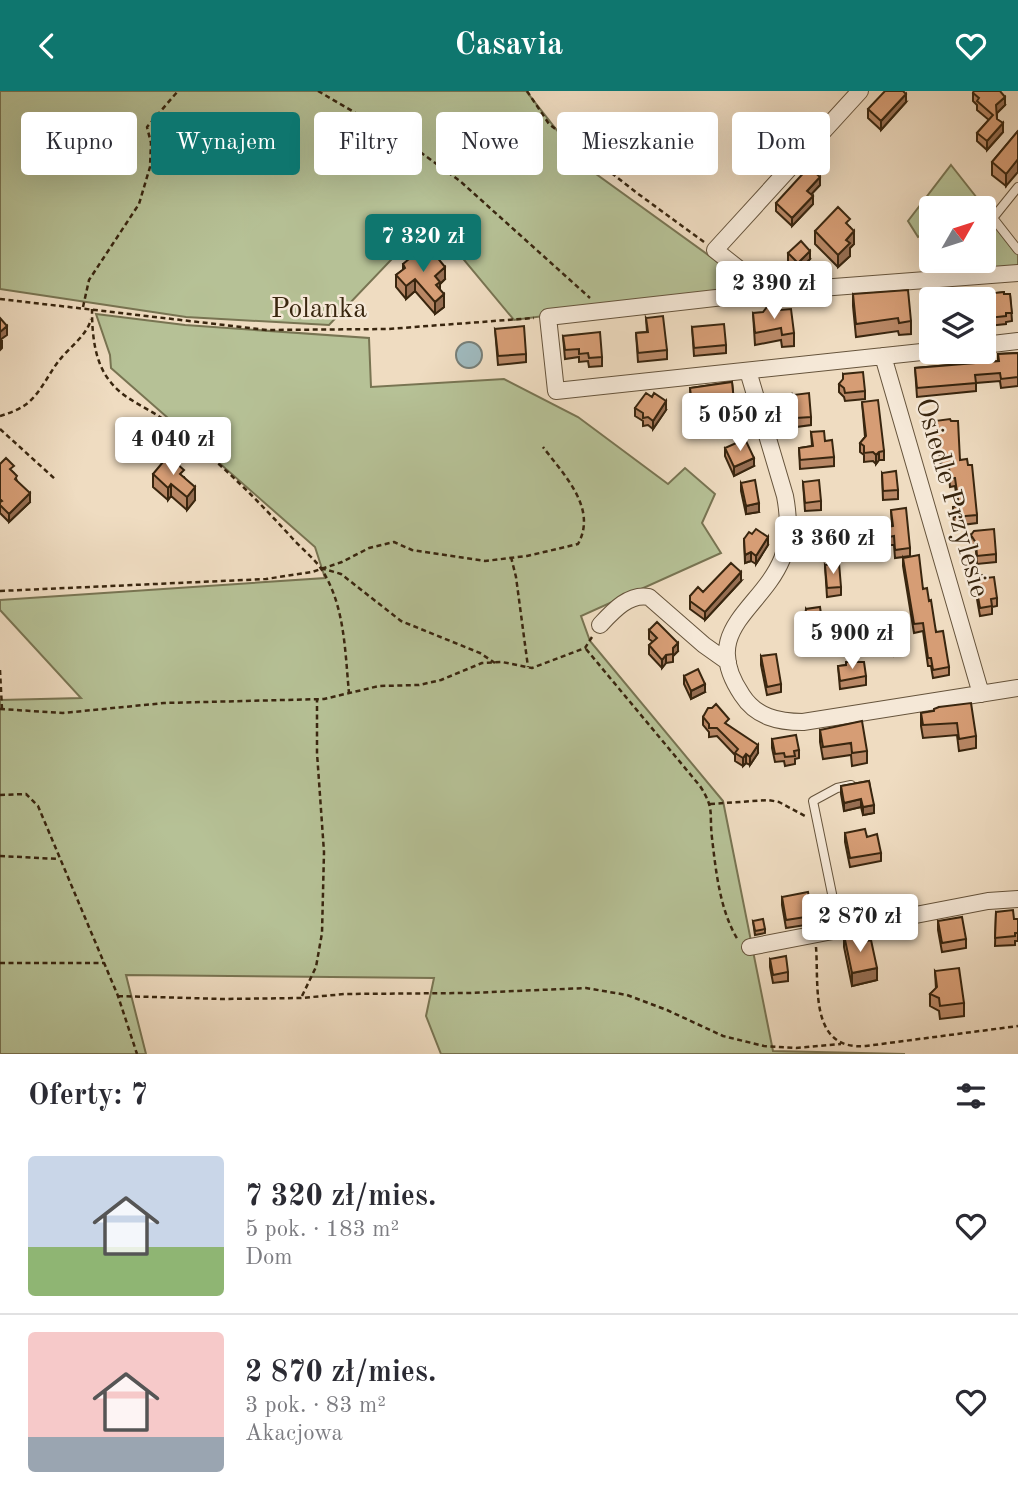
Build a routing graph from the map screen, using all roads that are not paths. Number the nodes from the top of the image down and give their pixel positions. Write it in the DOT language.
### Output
graph roads {
  1 [pos="860,91"];
  2 [pos="1018,187"];
  3 [pos="1018,250"];
  4 [pos="1018,273"];
  5 [pos="768,292"];
  6 [pos="1018,341"];
  7 [pos="996,344"];
  8 [pos="919,352"];
  9 [pos="883,356"];
  10 [pos="748,371"];
  11 [pos="600,625"];
  12 [pos="727,662"];
  13 [pos="1018,688"];
  14 [pos="981,694"];
  15 [pos="859,784"];
  16 [pos="1018,899"];
  17 [pos="839,928"];
  18 [pos="750,947"];
  1 -- 5 [label="street"];
  2 -- 3 [label="lane"];
  4 -- 5 [label="street"];
  5 -- 10 [label="street"];
  6 -- 7 [label="street"];
  8 -- 9 [label="street"];
  9 -- 10 [label="street"];
  9 -- 14 [label="street, Osiedle Przylesie"];
  10 -- 12 [label="street"];
  11 -- 12 [label="street"];
  12 -- 14 [label="street"];
  13 -- 14 [label="street"];
  15 -- 17 [label="lane"];
  16 -- 17 [label="street"];
  17 -- 18 [label="street"];
}
